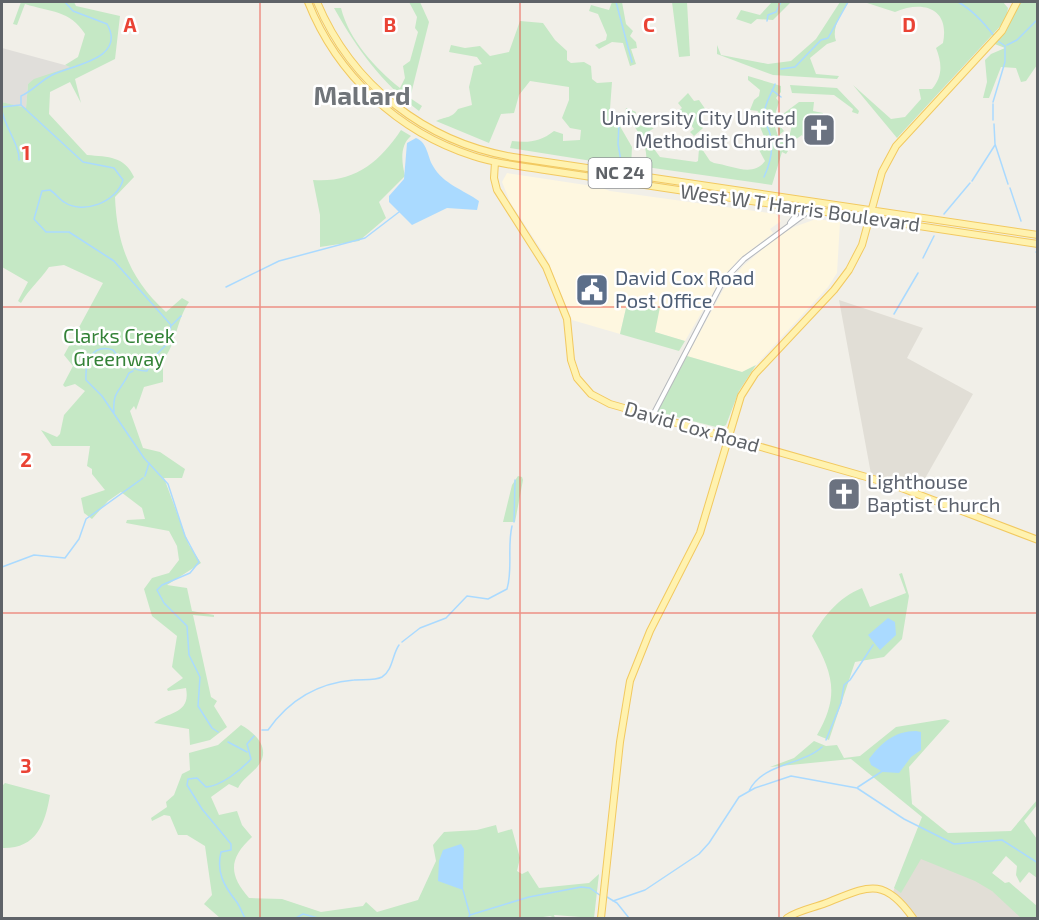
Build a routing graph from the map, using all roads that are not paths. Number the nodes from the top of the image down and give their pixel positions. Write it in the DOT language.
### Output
graph roads {
  1 [pos="308,2"];
  2 [pos="317,2"];
  3 [pos="1017,2"];
  4 [pos="426,136"];
  5 [pos="497,154"];
  6 [pos="495,162"];
  7 [pos="566,165"];
  8 [pos="790,207"];
  9 [pos="813,210"];
  10 [pos="871,210"];
  11 [pos="869,218"];
  12 [pos="790,224"];
  13 [pos="1038,235"];
  14 [pos="1038,244"];
  15 [pos="653,415"];
  16 [pos="729,437"];
  17 [pos="1038,540"];
  18 [pos="601,918"];
  19 [pos="787,918"];
  20 [pos="913,918"];
  1 -- 4 [label="main road, West W T Harris Boulevard / NC 24"];
  2 -- 5 [label="main road, West W T Harris Boulevard / NC 24"];
  3 -- 10 [label="main road"];
  4 -- 5 [label="main road"];
  4 -- 6 [label="main road, West W T Harris Boulevard / NC 24"];
  5 -- 7 [label="main road, West W T Harris Boulevard / NC 24"];
  6 -- 7 [label="main road"];
  6 -- 8 [label="main road, West W T Harris Boulevard / NC 24"];
  6 -- 15 [label="main road, David Cox Road"];
  7 -- 10 [label="main road, West W T Harris Boulevard / NC 24"];
  8 -- 9 [label="main road, West W T Harris Boulevard / NC 24"];
  8 -- 12 [label="street"];
  9 -- 11 [label="main road, West W T Harris Boulevard / NC 24"];
  9 -- 12 [label="street"];
  10 -- 11 [label="main road"];
  10 -- 13 [label="main road, West W T Harris Boulevard / NC 24"];
  11 -- 14 [label="main road, West W T Harris Boulevard / NC 24"];
  11 -- 16 [label="main road"];
  12 -- 15 [label="street"];
  15 -- 16 [label="main road, David Cox Road"];
  16 -- 17 [label="main road, David Cox Road"];
  16 -- 18 [label="main road"];
  19 -- 20 [label="main road"];
}
